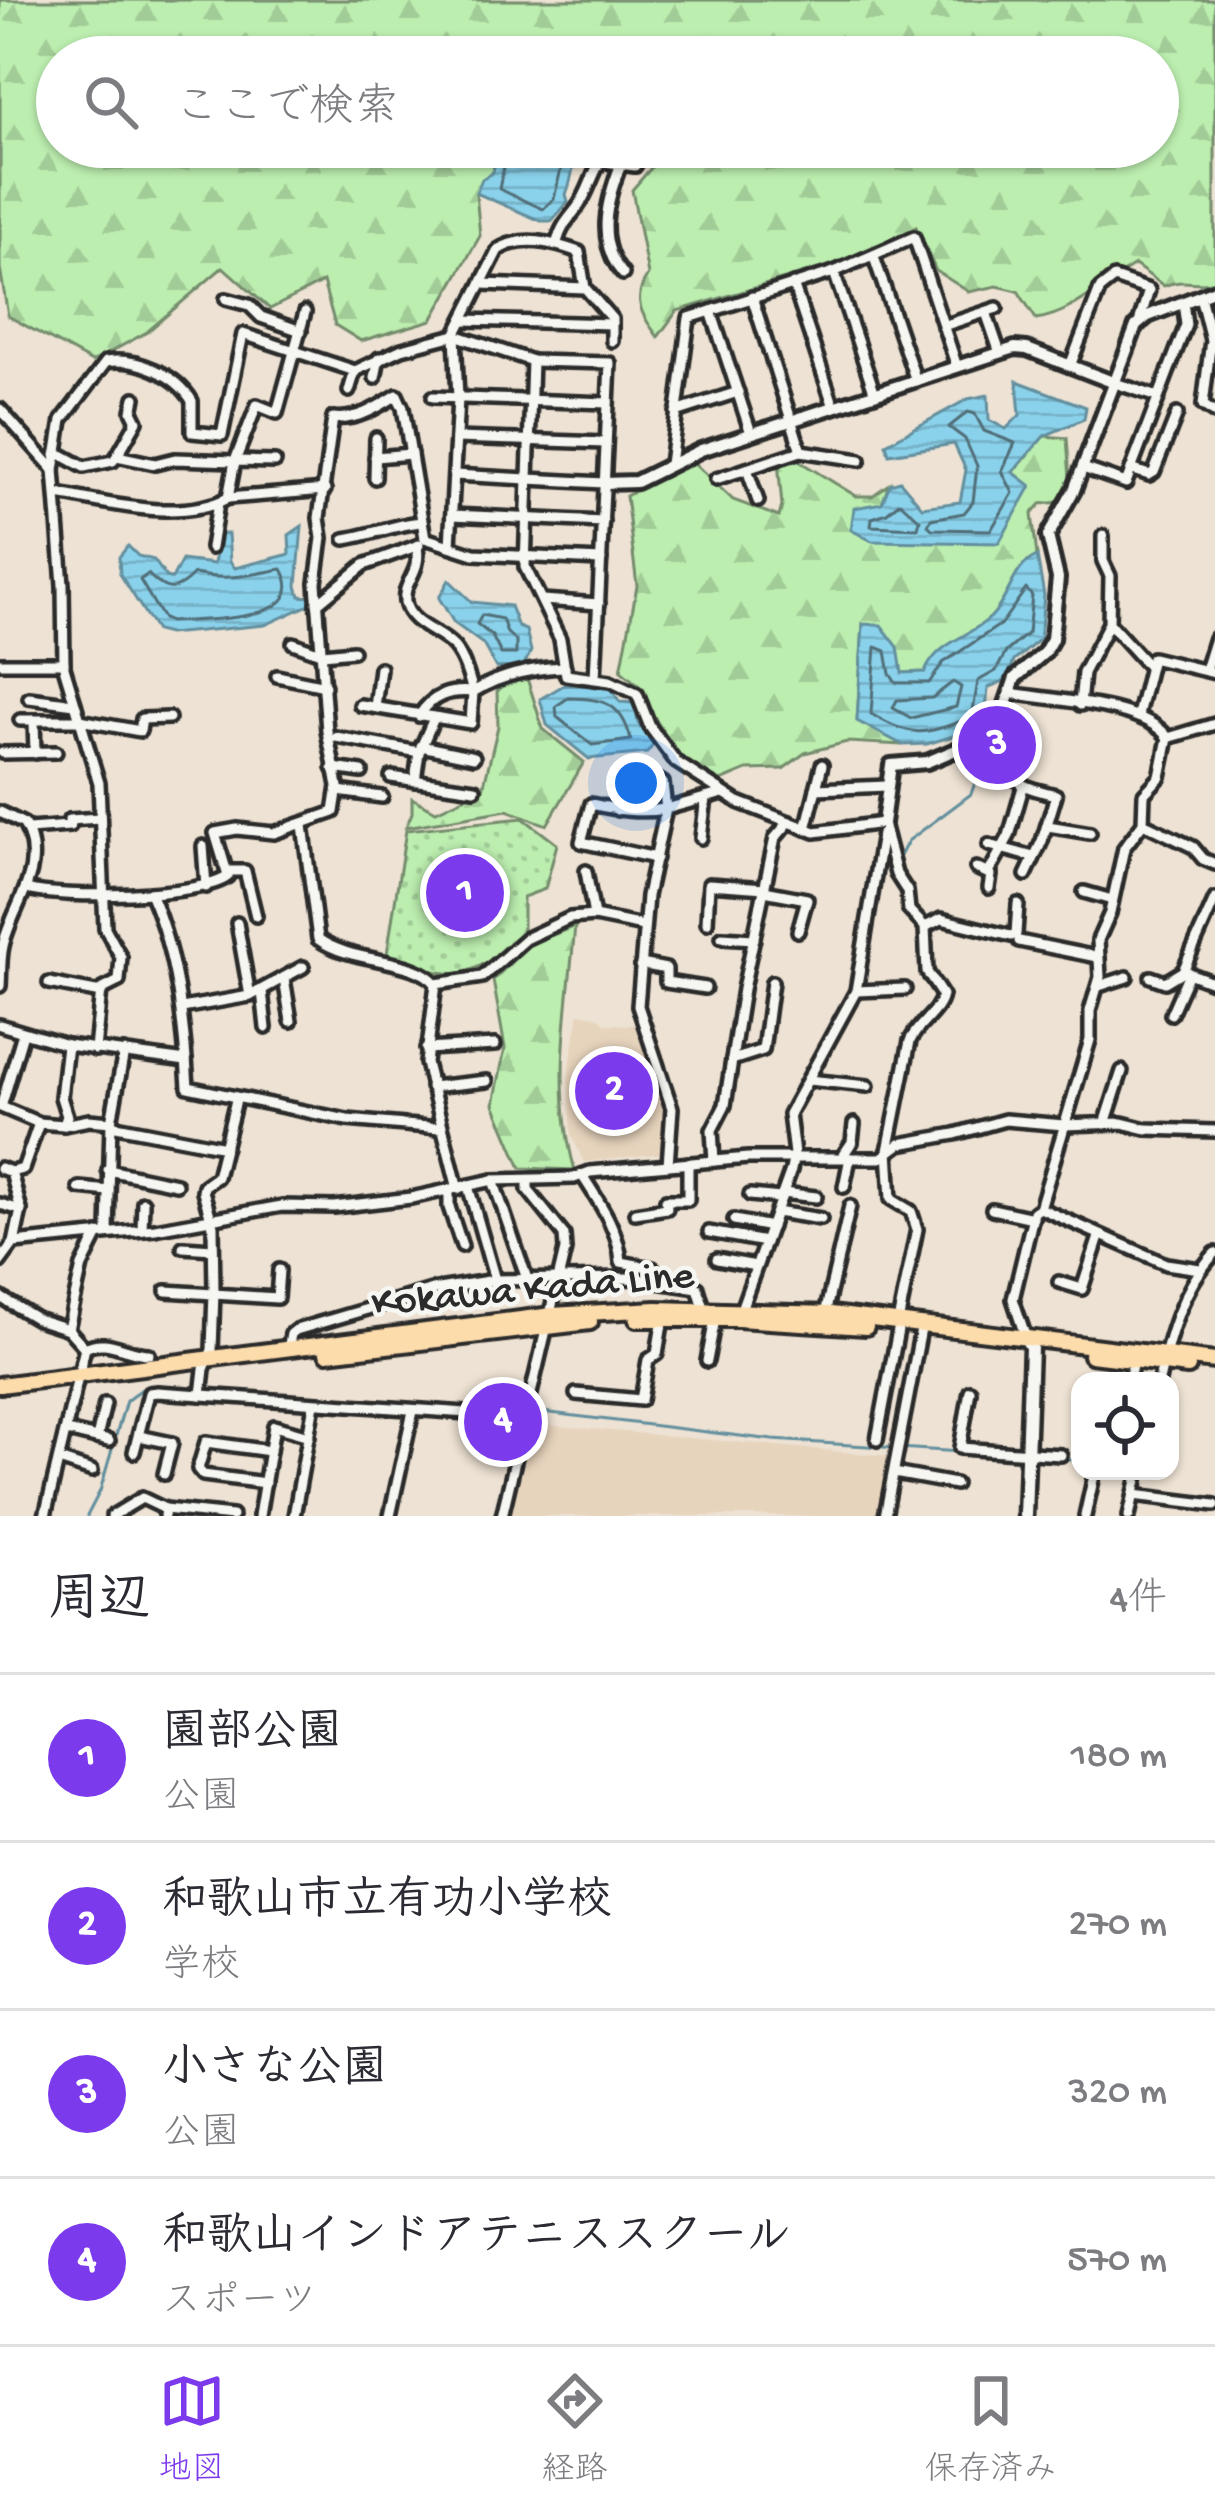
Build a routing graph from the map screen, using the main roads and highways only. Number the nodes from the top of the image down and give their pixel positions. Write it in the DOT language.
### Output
graph roads {
  1 [pos="710,1313"];
  2 [pos="739,1314"];
  3 [pos="550,1320"];
  4 [pos="898,1326"];
  5 [pos="1029,1342"];
  6 [pos="1163,1359"];
  7 [pos="1215,1366"];
  8 [pos="204,1380"];
  9 [pos="2,1385"];
  10 [pos="1024,1516"];
  1 -- 2 [label="main road, Kokawa Kada Line"];
  1 -- 3 [label="main road, Kokawa Kada Line"];
  1 -- 3 [label="main road, Kokawa Kada Line"];
  2 -- 4 [label="main road, Kokawa Kada Line"];
  2 -- 4 [label="main road, Kokawa Kada Line"];
  3 -- 8 [label="main road, Kokawa Kada Line"];
  3 -- 8 [label="main road, Kokawa Kada Line"];
  4 -- 5 [label="main road, Kokawa Kada Line"];
  5 -- 6 [label="main road, Kokawa Kada Line"];
  5 -- 6 [label="main road, Kokawa Kada Line"];
  5 -- 10 [label="main road"];
  6 -- 7 [label="main road, Kokawa Kada Line"];
  8 -- 9 [label="main road, Kokawa Kada Line"];
}
